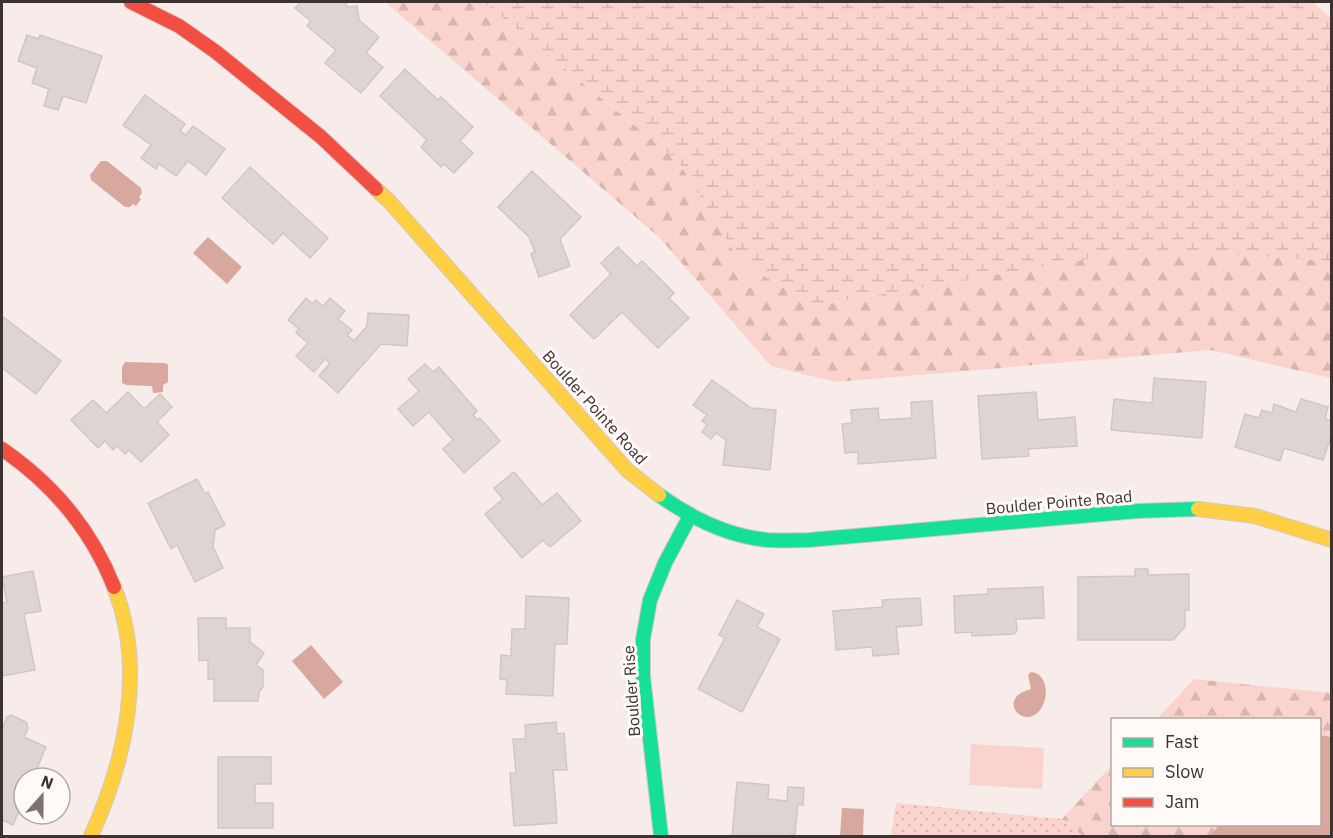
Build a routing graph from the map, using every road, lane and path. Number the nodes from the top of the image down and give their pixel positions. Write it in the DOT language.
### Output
graph roads {
  1 [pos="131,2"];
  2 [pos="2,449"];
  3 [pos="690,516"];
  4 [pos="1332,540"];
  5 [pos="91,837"];
  6 [pos="661,837"];
  1 -- 3 [label="street, Boulder Pointe Road"];
  2 -- 5 [label="street"];
  3 -- 4 [label="street, Boulder Pointe Road"];
  3 -- 6 [label="street, Boulder Rise"];
}
